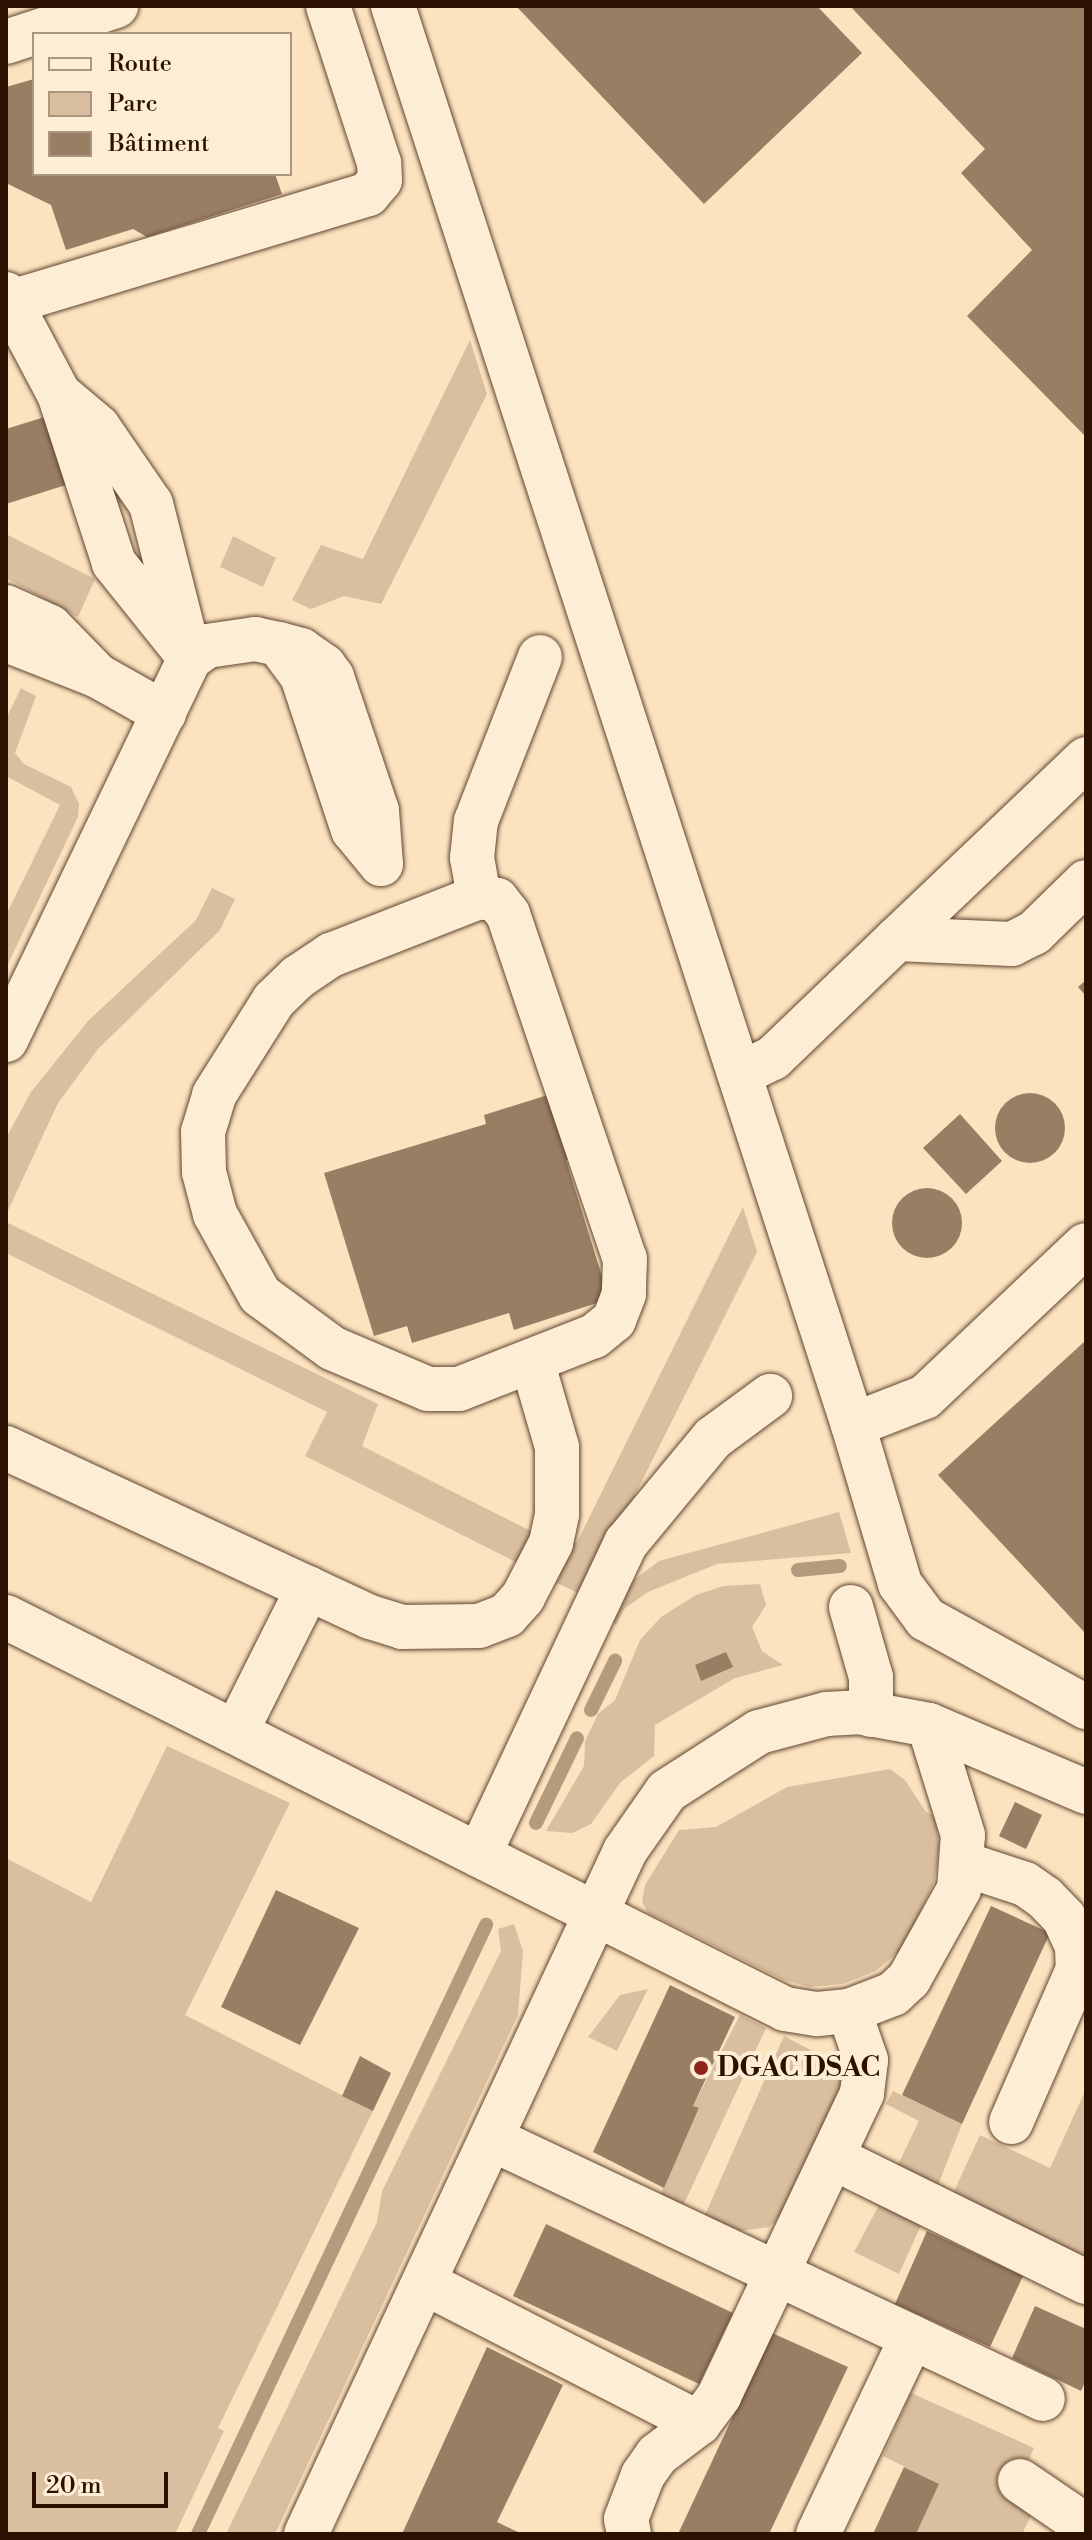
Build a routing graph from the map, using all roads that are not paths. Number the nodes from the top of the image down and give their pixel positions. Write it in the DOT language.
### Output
graph roads {
  1 [pos="116,6"];
  2 [pos="328,6"];
  3 [pos="393,6"];
  4 [pos="37,32"];
  5 [pos="32,33"];
  6 [pos="6,42"];
  7 [pos="8,298"];
  8 [pos="6,607"];
  9 [pos="6,640"];
  10 [pos="540,657"];
  11 [pos="190,658"];
  12 [pos="98,676"];
  13 [pos="164,713"];
  14 [pos="1086,759"];
  15 [pos="1086,882"];
  16 [pos="479,897"];
  17 [pos="403,927"];
  18 [pos="897,939"];
  19 [pos="6,1040"];
  20 [pos="740,1074"];
  21 [pos="1077,1270"];
  22 [pos="532,1361"];
  23 [pos="770,1396"];
  24 [pos="853,1425"];
  25 [pos="6,1448"];
  26 [pos="308,1588"];
  27 [pos="851,1607"];
  28 [pos="6,1617"];
  29 [pos="1086,1707"];
  30 [pos="871,1715"];
  31 [pos="929,1725"];
  32 [pos="237,1730"];
  33 [pos="1086,1792"];
  34 [pos="479,1855"];
  35 [pos="964,1864"];
  36 [pos="595,1915"];
  37 [pos="849,2011"];
  38 [pos="1011,2122"];
  39 [pos="492,2139"];
  40 [pos="832,2157"];
  41 [pos="776,2270"];
  42 [pos="1086,2282"];
  43 [pos="425,2283"];
  44 [pos="912,2337"];
  45 [pos="1043,2399"];
  46 [pos="699,2423"];
  47 [pos="1020,2481"];
  48 [pos="1067,2523"];
  49 [pos="306,2534"];
  50 [pos="629,2534"];
  51 [pos="818,2534"];
  1 -- 4 [label="street"];
  2 -- 7 [label="street"];
  3 -- 20 [label="street"];
  5 -- 6 [label="street"];
  7 -- 11 [label="street"];
  8 -- 12 [label="street"];
  9 -- 12 [label="street"];
  10 -- 16 [label="street"];
  11 -- 13 [label="street"];
  11 -- 17 [label="street"];
  12 -- 13 [label="street"];
  13 -- 19 [label="street"];
  14 -- 18 [label="street"];
  15 -- 18 [label="street"];
  16 -- 17 [label="street"];
  16 -- 22 [label="street"];
  17 -- 22 [label="street"];
  18 -- 20 [label="street"];
  20 -- 24 [label="street"];
  21 -- 24 [label="street"];
  22 -- 26 [label="street"];
  23 -- 34 [label="street"];
  24 -- 29 [label="street"];
  25 -- 26 [label="street"];
  26 -- 32 [label="street"];
  27 -- 30 [label="street"];
  28 -- 32 [label="street"];
  30 -- 31 [label="street"];
  30 -- 36 [label="street"];
  31 -- 33 [label="street"];
  31 -- 35 [label="street"];
  32 -- 34 [label="street"];
  34 -- 36 [label="street"];
  35 -- 37 [label="street"];
  35 -- 38 [label="street"];
  36 -- 37 [label="street"];
  36 -- 39 [label="street"];
  37 -- 40 [label="street"];
  39 -- 41 [label="street"];
  39 -- 43 [label="street"];
  40 -- 41 [label="street"];
  40 -- 42 [label="street"];
  41 -- 44 [label="street"];
  41 -- 46 [label="street"];
  43 -- 46 [label="street"];
  43 -- 49 [label="street"];
  44 -- 45 [label="street"];
  44 -- 51 [label="street"];
  46 -- 50 [label="street"];
  47 -- 48 [label="street"];
}
